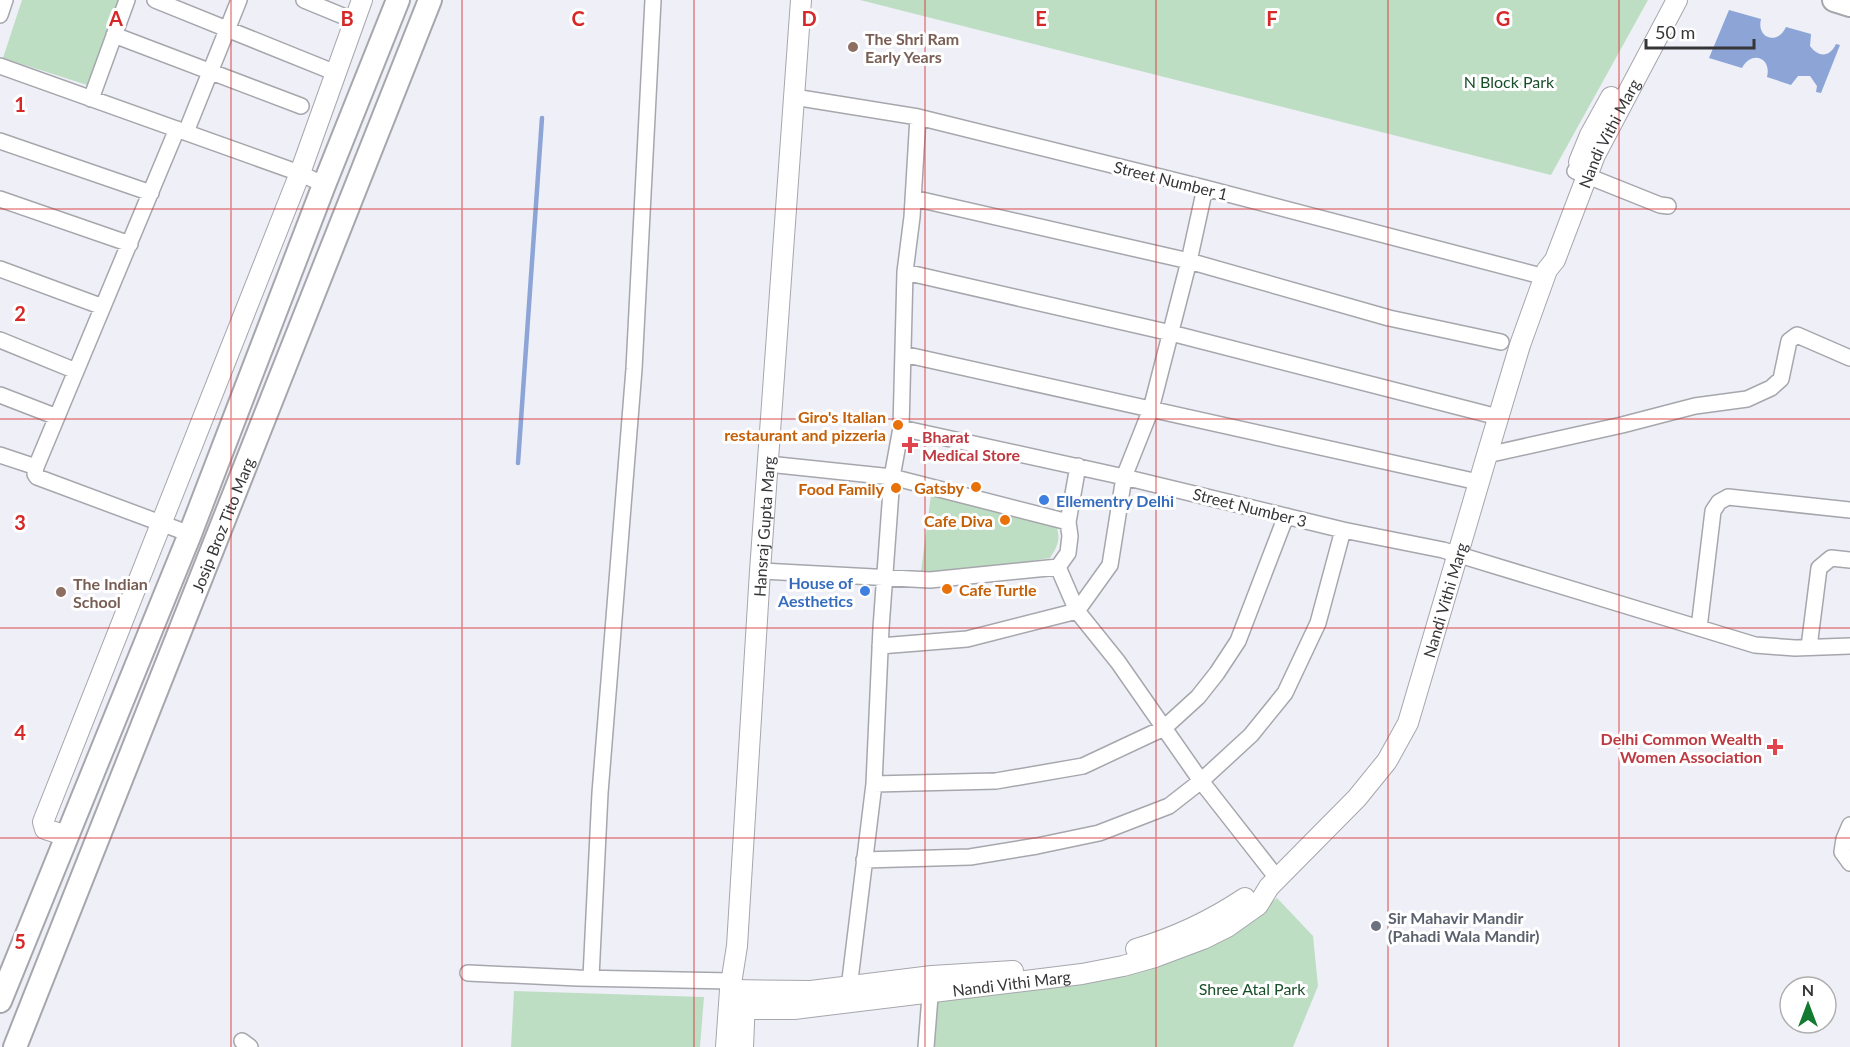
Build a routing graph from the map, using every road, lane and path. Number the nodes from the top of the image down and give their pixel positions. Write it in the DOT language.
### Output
graph roads {
  1 [pos="5,0"];
  2 [pos="127,0"];
  3 [pos="155,0"];
  4 [pos="239,0"];
  5 [pos="304,0"];
  6 [pos="362,0"];
  7 [pos="398,0"];
  8 [pos="430,0"];
  9 [pos="653,0"];
  10 [pos="801,0"];
  11 [pos="1664,0"];
  12 [pos="1677,0"];
  13 [pos="1834,0"];
  14 [pos="1850,5"];
  15 [pos="0,15"];
  16 [pos="355,21"];
  17 [pos="227,28"];
  18 [pos="114,35"];
  19 [pos="0,66"];
  20 [pos="210,72"];
  21 [pos="336,73"];
  22 [pos="794,97"];
  23 [pos="91,99"];
  24 [pos="301,106"];
  25 [pos="918,117"];
  26 [pos="182,131"];
  27 [pos="0,141"];
  28 [pos="300,173"];
  29 [pos="1581,174"];
  30 [pos="324,185"];
  31 [pos="1205,189"];
  32 [pos="151,193"];
  33 [pos="913,198"];
  34 [pos="0,199"];
  35 [pos="1668,206"];
  36 [pos="130,244"];
  37 [pos="1189,261"];
  38 [pos="0,269"];
  39 [pos="905,272"];
  40 [pos="1546,273"];
  41 [pos="103,307"];
  42 [pos="1171,333"];
  43 [pos="0,340"];
  44 [pos="1501,342"];
  45 [pos="903,354"];
  46 [pos="1850,358"];
  47 [pos="76,371"];
  48 [pos="0,395"];
  49 [pos="1151,409"];
  50 [pos="57,417"];
  51 [pos="1498,417"];
  52 [pos="901,428"];
  53 [pos="0,455"];
  54 [pos="1486,455"];
  55 [pos="768,464"];
  56 [pos="1078,466"];
  57 [pos="36,467"];
  58 [pos="892,477"];
  59 [pos="1124,477"];
  60 [pos="1478,482"];
  61 [pos="1850,510"];
  62 [pos="1286,516"];
  63 [pos="1068,522"];
  64 [pos="161,523"];
  65 [pos="1343,530"];
  66 [pos="190,534"];
  67 [pos="1458,554"];
  68 [pos="1850,560"];
  69 [pos="1058,567"];
  70 [pos="760,571"];
  71 [pos="885,578"];
  72 [pos="1077,610"];
  73 [pos="1699,628"];
  74 [pos="880,646"];
  75 [pos="1850,646"];
  76 [pos="1809,647"];
  77 [pos="1164,728"];
  78 [pos="1201,781"];
  79 [pos="874,784"];
  80 [pos="1850,825"];
  81 [pos="67,836"];
  82 [pos="864,860"];
  83 [pos="1850,863"];
  84 [pos="1273,882"];
  85 [pos="468,973"];
  86 [pos="591,977"];
  87 [pos="931,984"];
  88 [pos="849,988"];
  89 [pos="736,996"];
  90 [pos="0,1001"];
  91 [pos="15,1047"];
  92 [pos="726,1047"];
  93 [pos="743,1047"];
  94 [pos="926,1047"];
  1 -- 15 [label="street"];
  2 -- 18 [label="street"];
  3 -- 17 [label="street"];
  4 -- 17 [label="street"];
  5 -- 16 [label="street"];
  6 -- 16 [label="street"];
  7 -- 30 [label="main road, Josip Broz Tito Marg"];
  8 -- 91 [label="main road, Josip Broz Tito Marg"];
  9 -- 86 [label="street"];
  10 -- 22 [label="street, Hansraj Gupta Marg"];
  11 -- 29 [label="street, Nandi Vithi Marg"];
  12 -- 29 [label="street, Nandi Vithi Marg"];
  13 -- 14 [label="main road"];
  16 -- 21 [label="street"];
  17 -- 20 [label="street"];
  17 -- 21 [label="street"];
  18 -- 20 [label="street"];
  18 -- 23 [label="street"];
  19 -- 23 [label="street"];
  20 -- 24 [label="street"];
  20 -- 26 [label="street"];
  21 -- 28 [label="street"];
  22 -- 25 [label="street, Street Number 1"];
  22 -- 55 [label="street, Hansraj Gupta Marg"];
  23 -- 26 [label="street"];
  25 -- 31 [label="street, Street Number 1"];
  25 -- 33 [label="street"];
  26 -- 28 [label="street"];
  26 -- 32 [label="street"];
  27 -- 32 [label="street"];
  28 -- 30 [label="street"];
  28 -- 64 [label="street"];
  29 -- 35 [label="street"];
  29 -- 40 [label="street, Nandi Vithi Marg"];
  30 -- 66 [label="main road, Josip Broz Tito Marg"];
  31 -- 37 [label="street"];
  31 -- 40 [label="street, Street Number 1"];
  32 -- 36 [label="street"];
  33 -- 37 [label="street"];
  33 -- 39 [label="street"];
  34 -- 36 [label="street"];
  36 -- 41 [label="street"];
  37 -- 42 [label="street"];
  37 -- 44 [label="street"];
  38 -- 41 [label="street"];
  39 -- 42 [label="street"];
  39 -- 45 [label="street"];
  40 -- 51 [label="street, Nandi Vithi Marg"];
  41 -- 47 [label="street"];
  42 -- 49 [label="street"];
  42 -- 51 [label="street"];
  43 -- 47 [label="street"];
  45 -- 49 [label="street"];
  45 -- 52 [label="street"];
  46 -- 54 [label="street"];
  47 -- 50 [label="street"];
  48 -- 50 [label="street"];
  49 -- 59 [label="street"];
  49 -- 60 [label="street"];
  50 -- 57 [label="street"];
  51 -- 54 [label="street, Nandi Vithi Marg"];
  52 -- 56 [label="street, Street Number 3"];
  52 -- 58 [label="street"];
  53 -- 57 [label="street"];
  54 -- 60 [label="street, Nandi Vithi Marg"];
  55 -- 58 [label="street"];
  55 -- 70 [label="street, Hansraj Gupta Marg"];
  56 -- 59 [label="street, Street Number 3"];
  56 -- 63 [label="street"];
  57 -- 64 [label="street"];
  58 -- 63 [label="street"];
  58 -- 71 [label="street"];
  59 -- 62 [label="street, Street Number 3"];
  59 -- 72 [label="street"];
  60 -- 67 [label="street, Nandi Vithi Marg"];
  61 -- 73 [label="street"];
  62 -- 65 [label="street, Street Number 3"];
  62 -- 77 [label="street"];
  63 -- 69 [label="street"];
  64 -- 66 [label="street"];
  64 -- 81 [label="street"];
  65 -- 67 [label="street, Street Number 3"];
  65 -- 78 [label="street"];
  66 -- 81 [label="main road, Josip Broz Tito Marg"];
  67 -- 73 [label="street, Street Number 3"];
  67 -- 84 [label="street, Nandi Vithi Marg"];
  68 -- 76 [label="street"];
  69 -- 71 [label="street"];
  69 -- 72 [label="street"];
  70 -- 71 [label="street"];
  70 -- 89 [label="street, Hansraj Gupta Marg"];
  71 -- 74 [label="street"];
  72 -- 74 [label="street"];
  72 -- 77 [label="street"];
  73 -- 76 [label="street, Street Number 3"];
  74 -- 79 [label="street"];
  75 -- 76 [label="street, Street Number 3"];
  77 -- 78 [label="street"];
  77 -- 79 [label="street"];
  78 -- 82 [label="street"];
  78 -- 84 [label="street"];
  79 -- 82 [label="street"];
  80 -- 83 [label="street"];
  81 -- 90 [label="main road, Josip Broz Tito Marg"];
  82 -- 88 [label="street"];
  84 -- 87 [label="street, Nandi Vithi Marg"];
  85 -- 86 [label="street"];
  86 -- 89 [label="street"];
  87 -- 88 [label="street, Nandi Vithi Marg"];
  87 -- 89 [label="street, Nandi Vithi Marg"];
  87 -- 94 [label="street"];
  88 -- 89 [label="street, Nandi Vithi Marg"];
  89 -- 92 [label="street, Hansraj Gupta Marg"];
  89 -- 93 [label="street, Hansraj Gupta Marg"];
}
